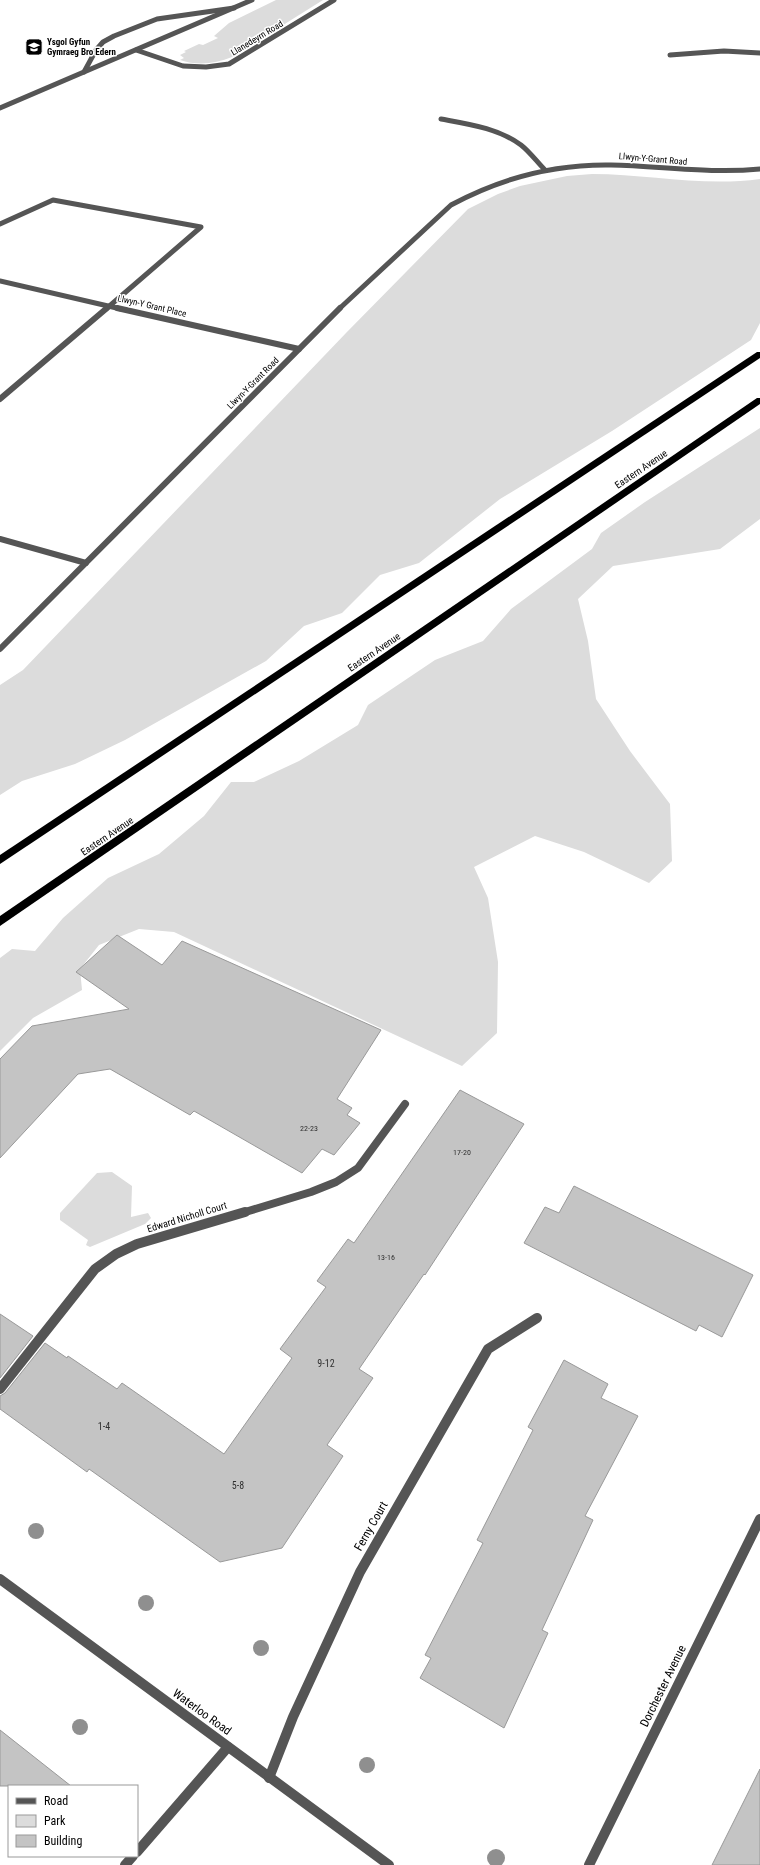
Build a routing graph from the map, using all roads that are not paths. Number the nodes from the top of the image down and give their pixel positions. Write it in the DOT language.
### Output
graph roads {
  1 [pos="252,0"];
  2 [pos="334,0"];
  3 [pos="234,8"];
  4 [pos="136,50"];
  5 [pos="760,53"];
  6 [pos="670,55"];
  7 [pos="84,72"];
  8 [pos="0,108"];
  9 [pos="441,119"];
  10 [pos="760,169"];
  11 [pos="545,170"];
  12 [pos="0,224"];
  13 [pos="0,281"];
  14 [pos="109,305"];
  15 [pos="299,349"];
  16 [pos="760,354"];
  17 [pos="0,399"];
  18 [pos="760,400"];
  19 [pos="0,539"];
  20 [pos="86,563"];
  21 [pos="0,649"];
  22 [pos="0,860"];
  23 [pos="0,922"];
  24 [pos="405,1104"];
  25 [pos="537,1318"];
  26 [pos="0,1389"];
  27 [pos="760,1519"];
  28 [pos="0,1579"];
  29 [pos="228,1747"];
  30 [pos="269,1778"];
  31 [pos="138,1851"];
  32 [pos="132,1857"];
  33 [pos="125,1865"];
  34 [pos="389,1865"];
  35 [pos="590,1865"];
  1 -- 3 [label="street"];
  2 -- 4 [label="street, Llanedeyrn Road"];
  3 -- 4 [label="street"];
  3 -- 7 [label="street"];
  4 -- 7 [label="street"];
  5 -- 6 [label="street"];
  7 -- 8 [label="street"];
  9 -- 11 [label="street"];
  10 -- 11 [label="street, Llwyn-Y-Grant Road"];
  11 -- 15 [label="street, Llwyn-Y-Grant Road"];
  12 -- 14 [label="street"];
  13 -- 14 [label="street, Llwyn-Y Grant Place"];
  14 -- 15 [label="street, Llwyn-Y Grant Place"];
  14 -- 17 [label="street"];
  15 -- 20 [label="street, Llwyn-Y-Grant Road"];
  16 -- 22 [label="highway"];
  18 -- 23 [label="highway, Eastern Avenue"];
  19 -- 20 [label="street"];
  20 -- 21 [label="street, Llwyn-Y-Grant Road"];
  24 -- 26 [label="street, Edward Nicholl Court"];
  25 -- 30 [label="street, Ferny Court"];
  27 -- 35 [label="street, Dorchester Avenue"];
  28 -- 29 [label="street, Waterloo Road"];
  29 -- 30 [label="street, Waterloo Road"];
  29 -- 31 [label="street"];
  30 -- 34 [label="street, Waterloo Road"];
  32 -- 33 [label="street"];
}
